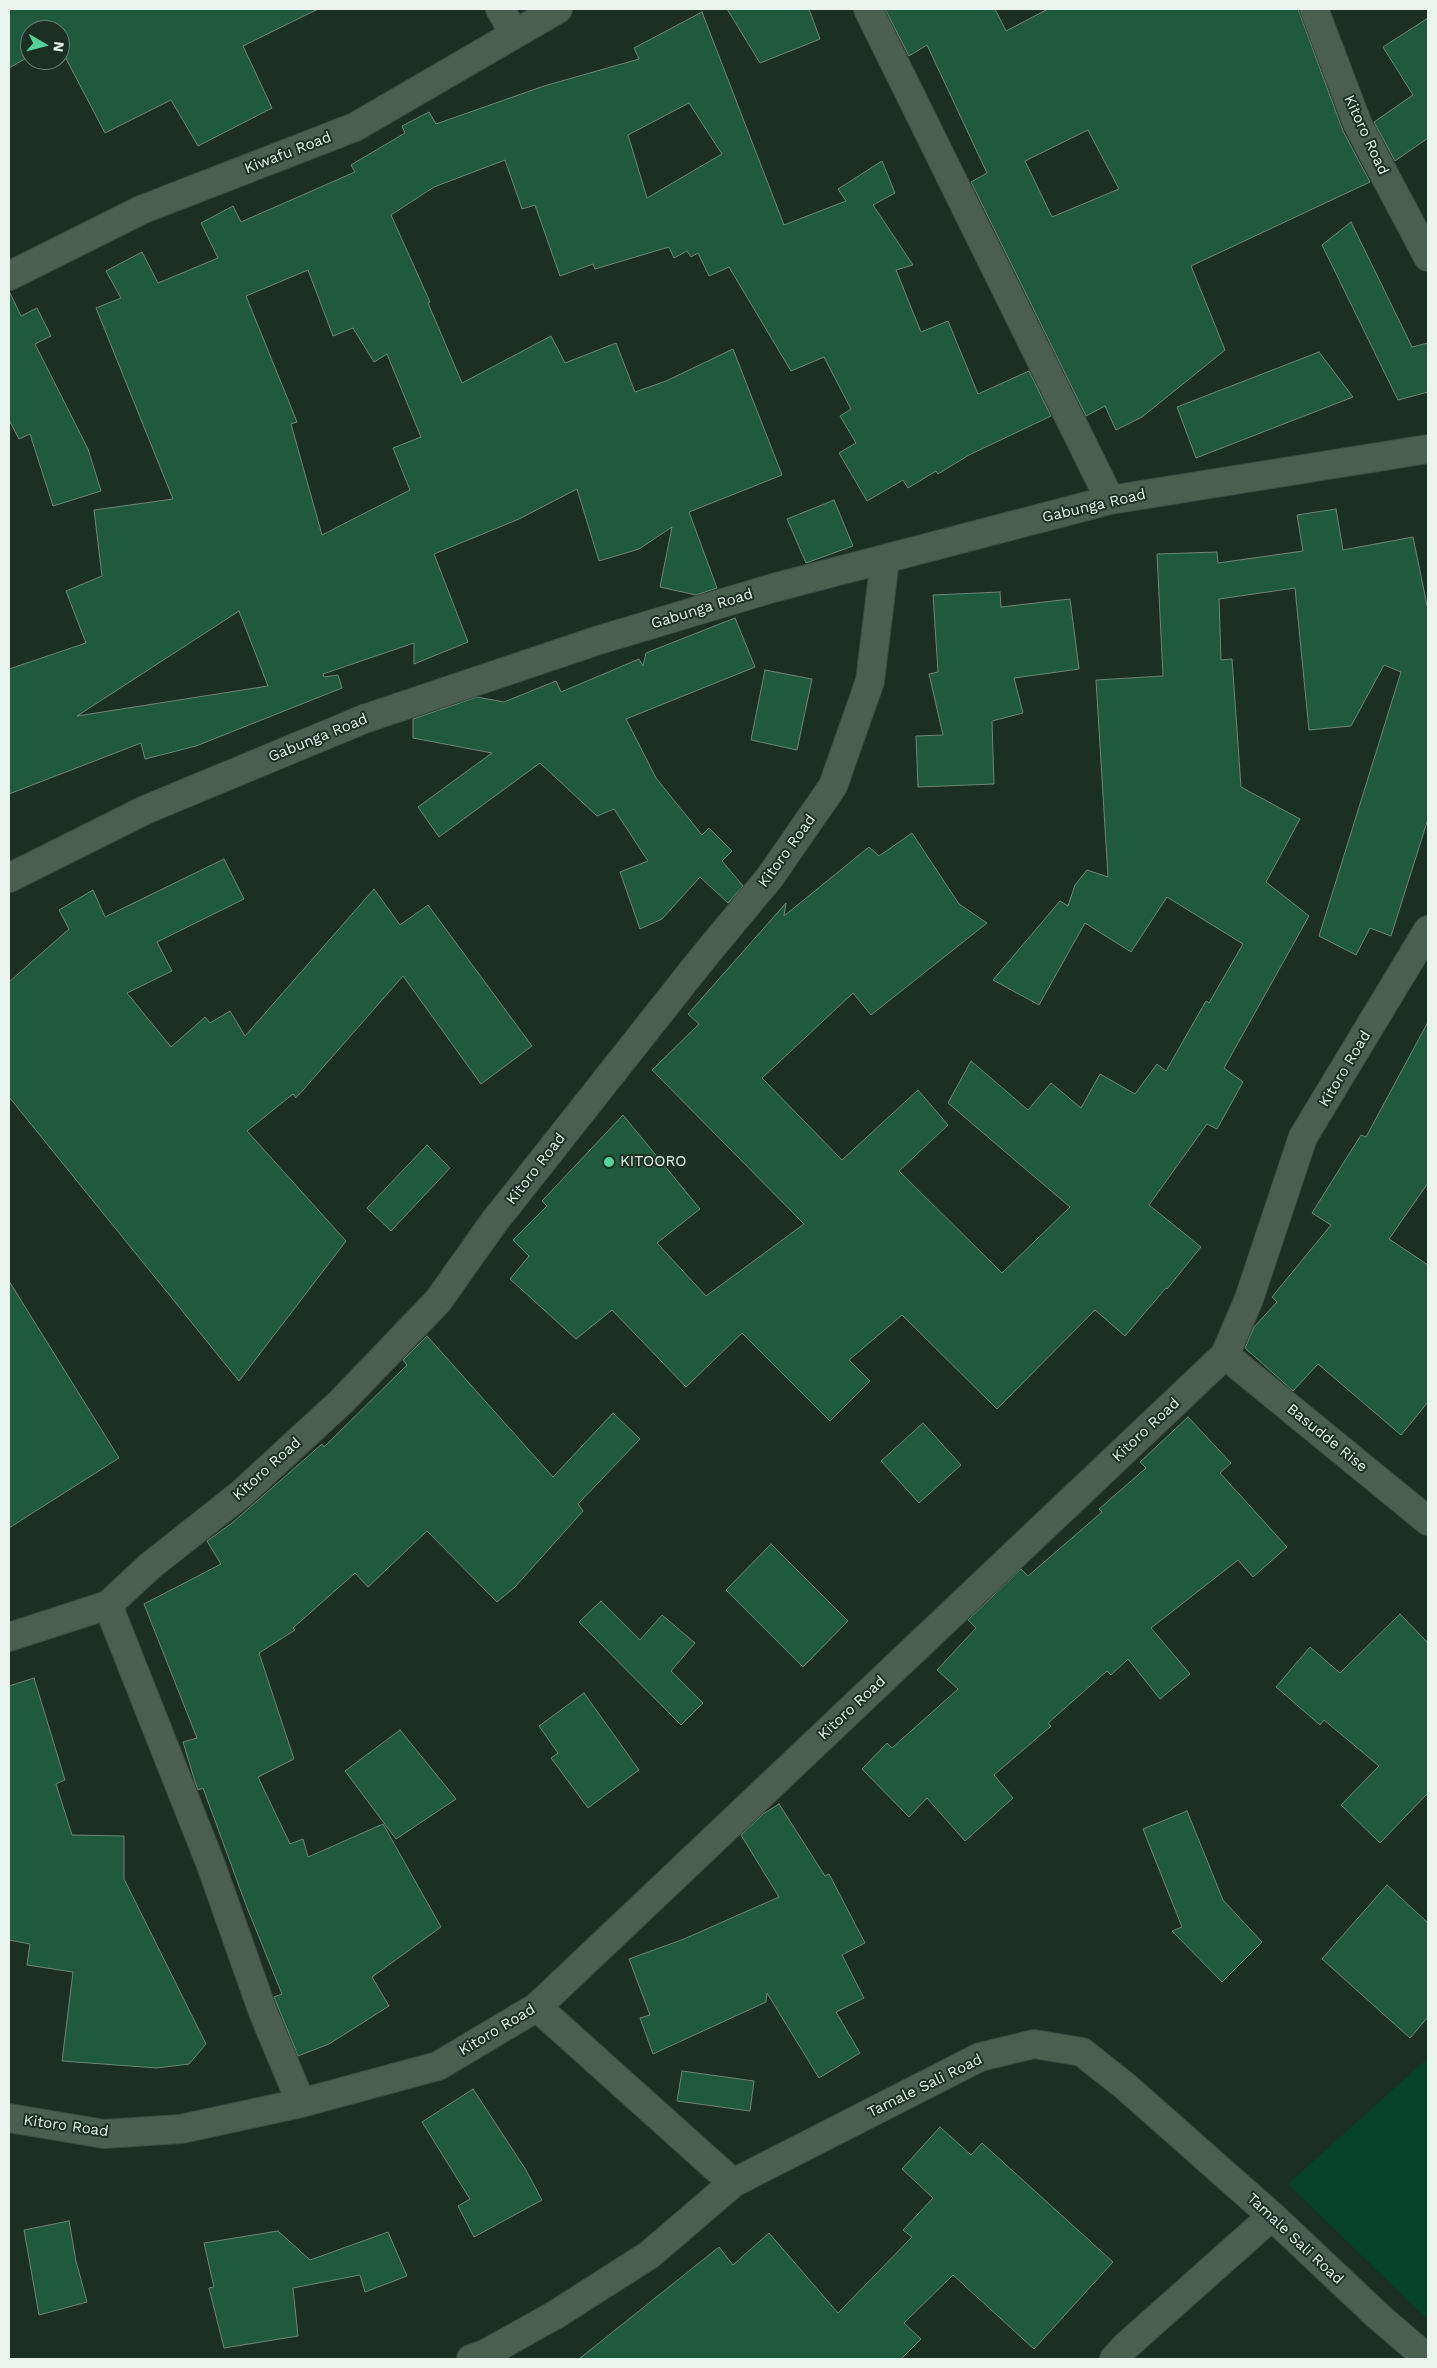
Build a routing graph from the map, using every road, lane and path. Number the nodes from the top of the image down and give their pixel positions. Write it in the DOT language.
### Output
graph roads {
  1 [pos="500,9"];
  2 [pos="558,9"];
  3 [pos="868,9"];
  4 [pos="1314,9"];
  5 [pos="514,33"];
  6 [pos="1428,257"];
  7 [pos="9,276"];
  8 [pos="1428,449"];
  9 [pos="1110,500"];
  10 [pos="885,559"];
  11 [pos="9,878"];
  12 [pos="1428,930"];
  13 [pos="1225,1355"];
  14 [pos="1428,1521"];
  15 [pos="108,1605"];
  16 [pos="9,1637"];
  17 [pos="537,2007"];
  18 [pos="301,2103"];
  19 [pos="9,2118"];
  20 [pos="733,2183"];
  21 [pos="1272,2216"];
  22 [pos="471,2359"];
  23 [pos="1114,2359"];
  24 [pos="1428,2359"];
  1 -- 5 [label="street"];
  2 -- 5 [label="street, Kiwafu Road"];
  3 -- 9 [label="street"];
  4 -- 6 [label="street, Kitoro Road"];
  5 -- 7 [label="street, Kiwafu Road"];
  8 -- 9 [label="street, Gabunga Road"];
  9 -- 10 [label="street, Gabunga Road"];
  10 -- 11 [label="street, Gabunga Road"];
  10 -- 15 [label="street, Kitoro Road"];
  12 -- 13 [label="street, Kitoro Road"];
  13 -- 14 [label="street, Basudde Rise"];
  13 -- 17 [label="street, Kitoro Road"];
  15 -- 16 [label="street, Kitoro Road"];
  15 -- 18 [label="street"];
  17 -- 18 [label="street, Kitoro Road"];
  17 -- 20 [label="street"];
  18 -- 19 [label="street, Kitoro Road"];
  20 -- 21 [label="street, Tamale Sali Road"];
  20 -- 22 [label="street, Tamale Sali Road"];
  21 -- 23 [label="street"];
  21 -- 24 [label="street, Tamale Sali Road"];
}
